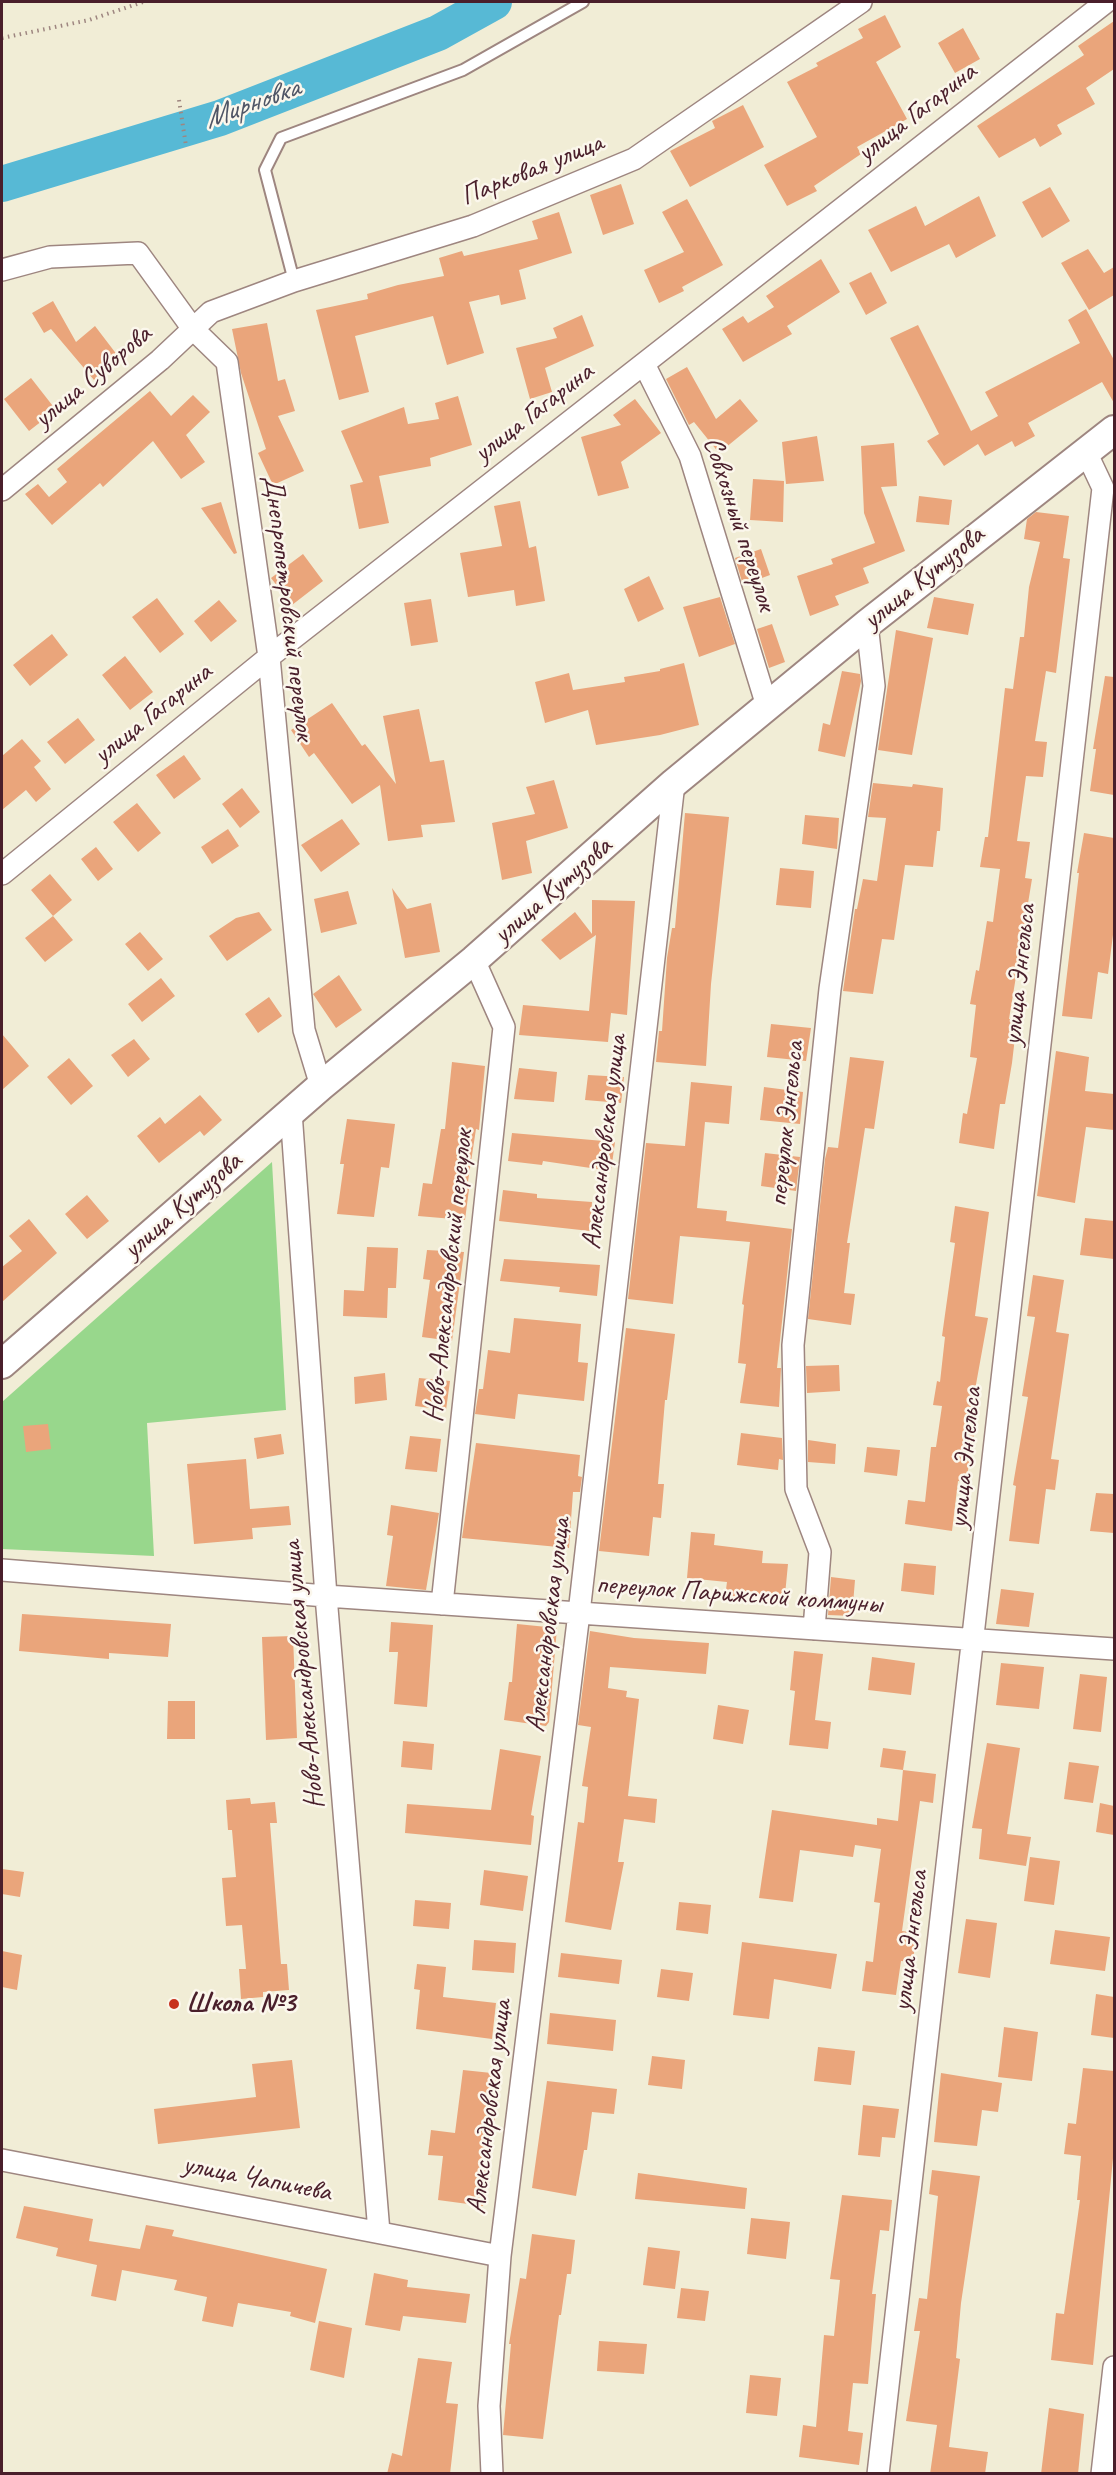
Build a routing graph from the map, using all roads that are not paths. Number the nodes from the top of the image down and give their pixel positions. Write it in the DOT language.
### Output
graph roads {
  1 [pos="583,2"];
  2 [pos="861,2"];
  3 [pos="1106,2"];
  4 [pos="2,270"];
  5 [pos="294,280"];
  6 [pos="193,328"];
  7 [pos="644,364"];
  8 [pos="1114,430"];
  9 [pos="1086,452"];
  10 [pos="2,490"];
  11 [pos="867,624"];
  12 [pos="269,657"];
  13 [pos="768,706"];
  14 [pos="674,783"];
  15 [pos="2,874"];
  16 [pos="474,960"];
  17 [pos="321,1086"];
  18 [pos="291,1112"];
  19 [pos="2,1364"];
  20 [pos="2,1570"];
  21 [pos="326,1596"];
  22 [pos="442,1604"];
  23 [pos="579,1613"];
  24 [pos="814,1629"];
  25 [pos="974,1640"];
  26 [pos="1114,1650"];
  27 [pos="2,2160"];
  28 [pos="379,2232"];
  29 [pos="500,2256"];
  30 [pos="1114,2367"];
  31 [pos="492,2474"];
  32 [pos="878,2474"];
  33 [pos="1102,2474"];
  1 -- 5 [label="lane"];
  2 -- 5 [label="street, Парковая улица"];
  3 -- 7 [label="street, улица Гагарина"];
  4 -- 6 [label="street, Днепропетровский переулок"];
  5 -- 6 [label="street, Парковая улица"];
  6 -- 10 [label="street, улица Суворова"];
  6 -- 12 [label="street, Днепропетровский переулок"];
  7 -- 12 [label="street, улица Гагарина"];
  7 -- 13 [label="street, Совхозный переулок"];
  8 -- 9 [label="main road, улица Кутузова"];
  9 -- 11 [label="main road, улица Кутузова"];
  9 -- 25 [label="street, улица Энгельса"];
  11 -- 13 [label="main road, улица Кутузова"];
  11 -- 24 [label="street, переулок Энгельса"];
  12 -- 15 [label="street, улица Гагарина"];
  12 -- 17 [label="street, Днепропетровский переулок"];
  13 -- 14 [label="main road, улица Кутузова"];
  14 -- 16 [label="main road, улица Кутузова"];
  14 -- 23 [label="street, Александровская улица"];
  16 -- 17 [label="main road, улица Кутузова"];
  16 -- 22 [label="street, Ново-Александровский переулок"];
  17 -- 18 [label="main road, улица Кутузова"];
  18 -- 19 [label="main road, улица Кутузова"];
  18 -- 21 [label="street, Ново-Александровская улица"];
  20 -- 21 [label="street, переулок Парижской коммуны"];
  21 -- 22 [label="street, переулок Парижской коммуны"];
  21 -- 28 [label="street, Ново-Александровская улица"];
  22 -- 23 [label="street, переулок Парижской коммуны"];
  23 -- 24 [label="street, переулок Парижской коммуны"];
  23 -- 29 [label="street, Александровская улица"];
  24 -- 25 [label="street, переулок Парижской коммуны"];
  25 -- 26 [label="street, переулок Парижской коммуны"];
  25 -- 32 [label="street, улица Энгельса"];
  27 -- 28 [label="street, улица Чапичева"];
  28 -- 29 [label="street, улица Чапичева"];
  29 -- 31 [label="street, Александровская улица"];
  30 -- 33 [label="street"];
}
